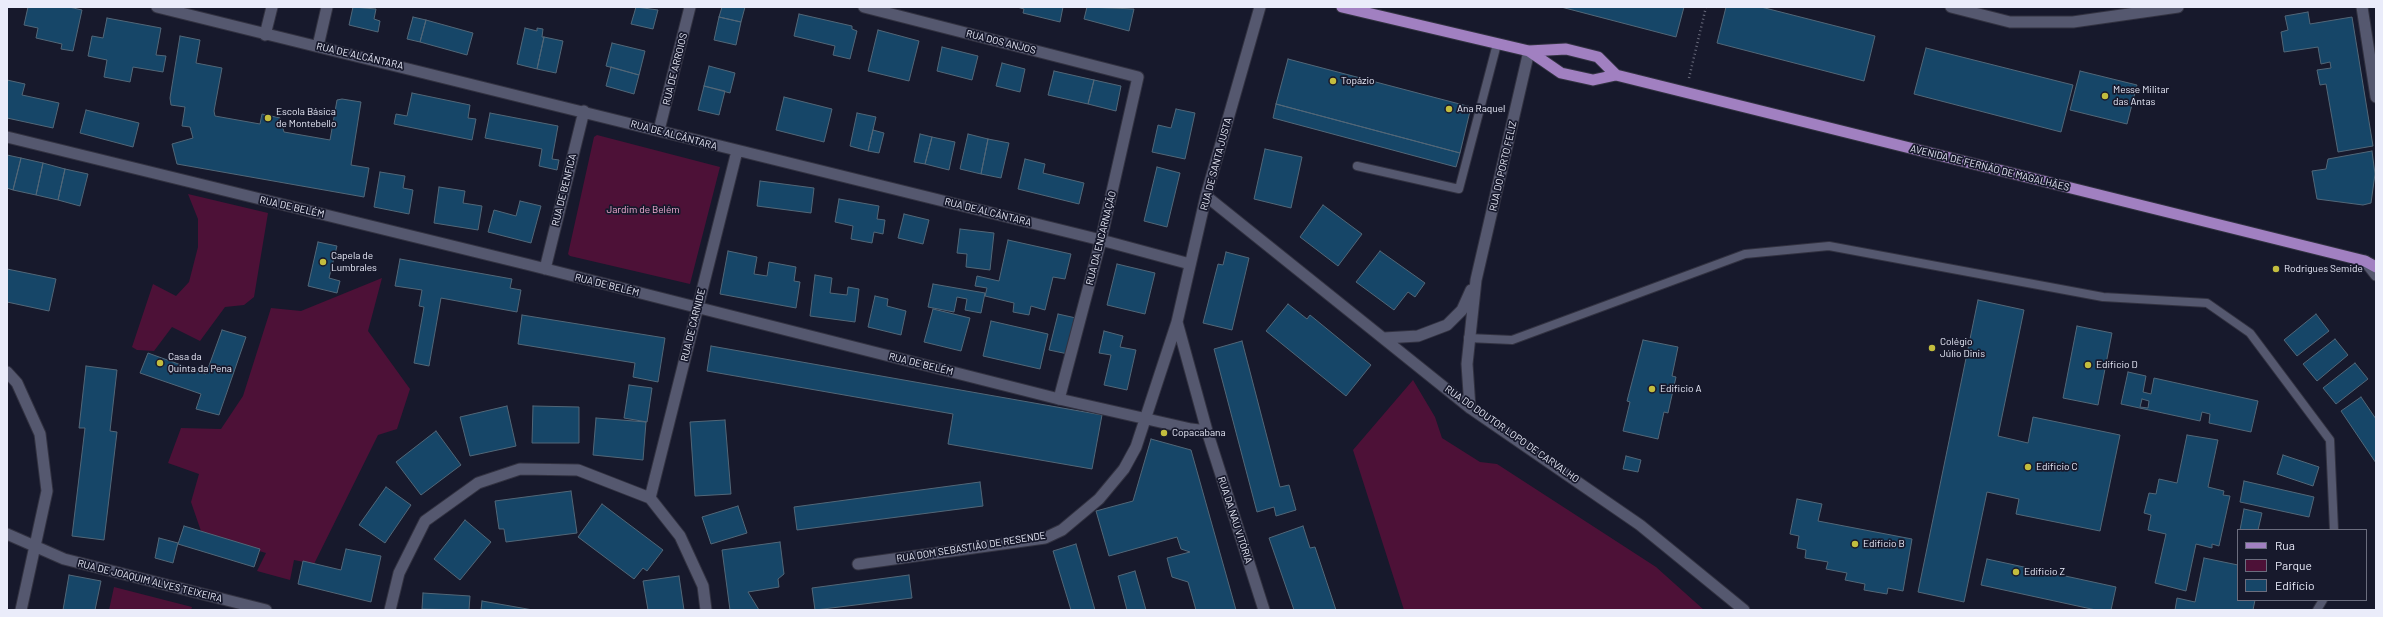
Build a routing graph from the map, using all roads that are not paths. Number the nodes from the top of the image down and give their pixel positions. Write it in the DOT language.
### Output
graph roads {
  1 [pos="157,7"];
  2 [pos="272,7"];
  3 [pos="327,7"];
  4 [pos="690,7"];
  5 [pos="864,7"];
  6 [pos="1260,7"];
  7 [pos="1342,7"];
  8 [pos="1951,7"];
  9 [pos="2178,7"];
  10 [pos="2362,7"];
  11 [pos="265,34"];
  12 [pos="1497,44"];
  13 [pos="318,46"];
  14 [pos="1529,51"];
  15 [pos="1616,75"];
  16 [pos="1138,77"];
  17 [pos="2376,97"];
  18 [pos="584,111"];
  19 [pos="659,130"];
  20 [pos="7,137"];
  21 [pos="737,151"];
  22 [pos="1357,166"];
  23 [pos="1206,196"];
  24 [pos="1101,240"];
  25 [pos="2370,261"];
  26 [pos="1190,264"];
  27 [pos="2376,267"];
  28 [pos="545,269"];
  29 [pos="2376,275"];
  30 [pos="1476,280"];
  31 [pos="697,308"];
  32 [pos="1177,322"];
  33 [pos="1384,338"];
  34 [pos="1468,338"];
  35 [pos="7,372"];
  36 [pos="1059,399"];
  37 [pos="1470,408"];
  38 [pos="1145,419"];
  39 [pos="1207,431"];
  40 [pos="650,498"];
  41 [pos="2334,529"];
  42 [pos="7,534"];
  43 [pos="36,548"];
  44 [pos="858,564"];
  45 [pos="2322,601"];
  46 [pos="21,610"];
  47 [pos="266,610"];
  48 [pos="390,610"];
  49 [pos="706,610"];
  50 [pos="1264,610"];
  51 [pos="1744,610"];
  52 [pos="2317,610"];
  1 -- 11 [label="street, RUA DE ALCÂNTARA"];
  2 -- 11 [label="street"];
  3 -- 13 [label="street"];
  4 -- 19 [label="street, RUA DE ARROIOS"];
  5 -- 16 [label="street, RUA DOS ANJOS"];
  6 -- 23 [label="street, RUA DE SANTA JUSTA"];
  7 -- 12 [label="main road, AVENIDA DE FERNÃO DE MAGALHÃES"];
  8 -- 9 [label="street"];
  10 -- 17 [label="street"];
  11 -- 13 [label="street, RUA DE ALCÂNTARA"];
  12 -- 14 [label="main road, AVENIDA DE FERNÃO DE MAGALHÃES"];
  12 -- 22 [label="lane"];
  13 -- 18 [label="street, RUA DE ALCÂNTARA"];
  14 -- 15 [label="main road, AVENIDA DE FERNÃO DE MAGALHÃES"];
  14 -- 15 [label="main road, AVENIDA DE FERNÃO DE MAGALHÃES"];
  14 -- 30 [label="street, RUA DO PORTO FELIZ"];
  15 -- 25 [label="main road, AVENIDA DE FERNÃO DE MAGALHÃES"];
  16 -- 24 [label="street, RUA DA ENCARNAÇÃO"];
  18 -- 19 [label="street, RUA DE ALCÂNTARA"];
  18 -- 28 [label="street, RUA DE BENFICA"];
  19 -- 21 [label="street, RUA DE ALCÂNTARA"];
  20 -- 28 [label="street, RUA DE BELÉM"];
  21 -- 24 [label="street, RUA DE ALCÂNTARA"];
  21 -- 31 [label="street, RUA DE CARNIDE"];
  23 -- 26 [label="street, RUA DE SANTA JUSTA"];
  23 -- 33 [label="street, RUA DO DOUTOR LOPO DE CARVALHO"];
  24 -- 26 [label="street, RUA DE ALCÂNTARA"];
  24 -- 36 [label="street, RUA DA ENCARNAÇÃO"];
  25 -- 27 [label="main road, AVENIDA DE FERNÃO DE MAGALHÃES"];
  25 -- 29 [label="street"];
  26 -- 32 [label="street, RUA DE SANTA JUSTA"];
  28 -- 31 [label="street, RUA DE BELÉM"];
  30 -- 33 [label="street, RUA DO PORTO FELIZ"];
  30 -- 34 [label="street, RUA DO PORTO FELIZ"];
  31 -- 36 [label="street, RUA DE BELÉM"];
  31 -- 40 [label="street, RUA DE CARNIDE"];
  32 -- 38 [label="street, RUA DE SANTA JUSTA"];
  32 -- 39 [label="street, RUA DE SANTA JUSTA"];
  33 -- 37 [label="street, RUA DO DOUTOR LOPO DE CARVALHO"];
  34 -- 37 [label="street, RUA DO PORTO FELIZ"];
  34 -- 41 [label="lane"];
  35 -- 43 [label="street"];
  36 -- 38 [label="street, RUA DE BELÉM"];
  37 -- 51 [label="street, RUA DO DOUTOR LOPO DE CARVALHO"];
  38 -- 39 [label="street, RUA DE BELÉM"];
  38 -- 44 [label="street, RUA DOM SEBASTIÃO DE RESENDE"];
  39 -- 50 [label="street, RUA DA NAU VITÓRIA"];
  40 -- 48 [label="street"];
  40 -- 49 [label="street"];
  42 -- 43 [label="street, RUA DE JOAQUIM ALVES TEIXEIRA"];
  43 -- 46 [label="street"];
  43 -- 47 [label="street, RUA DE JOAQUIM ALVES TEIXEIRA"];
  45 -- 52 [label="lane"];
}
